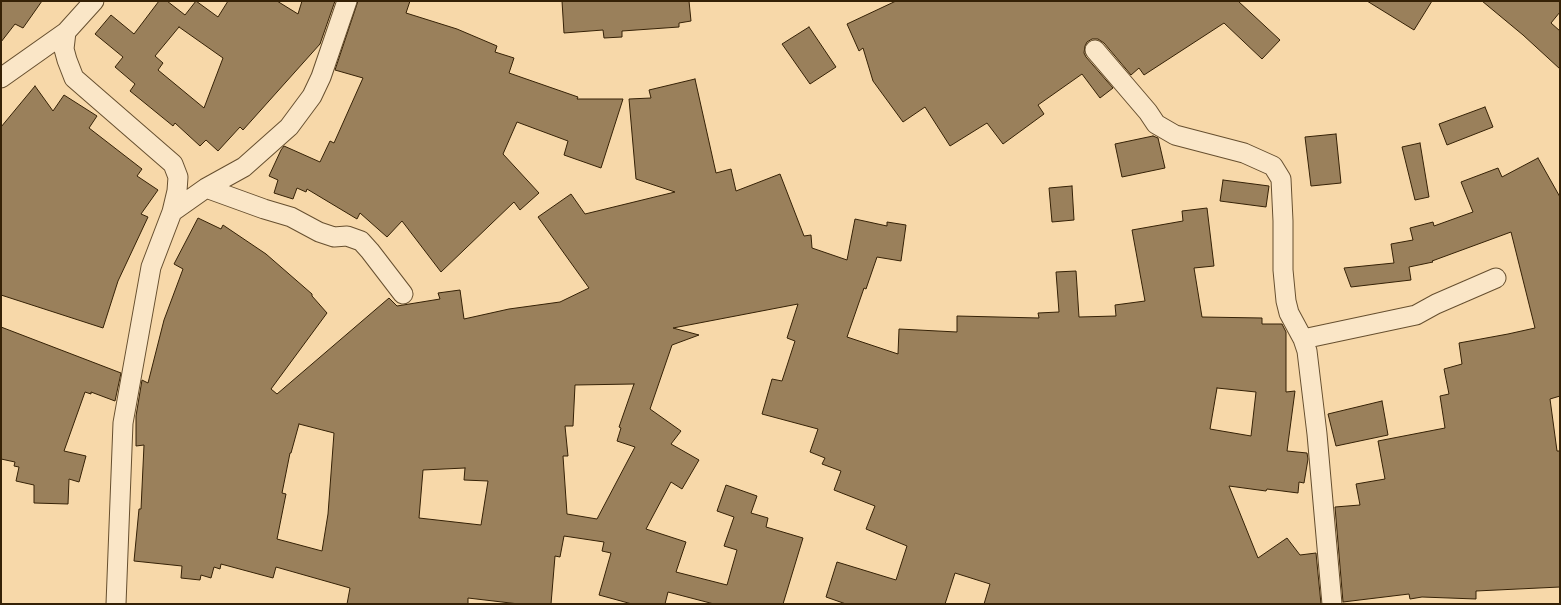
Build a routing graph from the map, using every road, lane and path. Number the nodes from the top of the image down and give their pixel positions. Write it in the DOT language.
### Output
graph roads {
  1 [pos="94,1"];
  2 [pos="347,1"];
  3 [pos="66,32"];
  4 [pos="1095,50"];
  5 [pos="1,78"];
  6 [pos="206,188"];
  7 [pos="172,212"];
  8 [pos="1496,278"];
  9 [pos="403,294"];
  10 [pos="1303,339"];
  11 [pos="116,604"];
  12 [pos="1332,604"];
  1 -- 3 [label="street"];
  2 -- 6 [label="street"];
  3 -- 5 [label="street"];
  3 -- 7 [label="street"];
  4 -- 10 [label="street"];
  6 -- 7 [label="street"];
  6 -- 9 [label="street"];
  7 -- 11 [label="street"];
  8 -- 10 [label="street"];
  10 -- 12 [label="street"];
}
